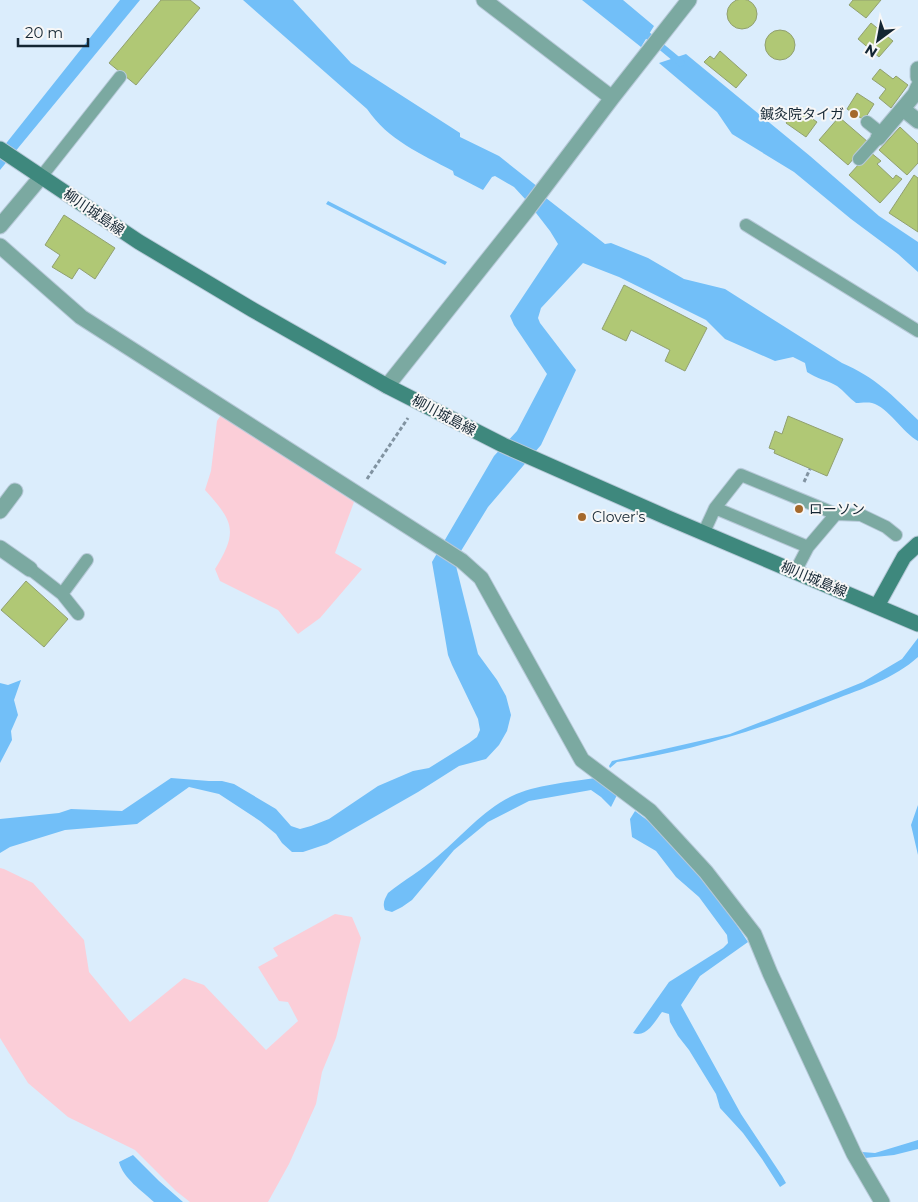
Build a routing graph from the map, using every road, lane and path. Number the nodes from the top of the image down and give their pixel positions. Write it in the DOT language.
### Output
graph roads {
  1 [pos="484,0"];
  2 [pos="690,0"];
  3 [pos="918,69"];
  4 [pos="120,77"];
  5 [pos="918,77"];
  6 [pos="918,87"];
  7 [pos="612,98"];
  8 [pos="903,109"];
  9 [pos="918,121"];
  10 [pos="867,122"];
  11 [pos="880,136"];
  12 [pos="0,149"];
  13 [pos="859,159"];
  14 [pos="41,177"];
  15 [pos="746,225"];
  16 [pos="0,226"];
  17 [pos="0,246"];
  18 [pos="918,331"];
  19 [pos="387,386"];
  20 [pos="420,402"];
  21 [pos="810,469"];
  22 [pos="802,487"];
  23 [pos="15,491"];
  24 [pos="357,494"];
  25 [pos="715,508"];
  26 [pos="0,511"];
  27 [pos="836,514"];
  28 [pos="704,532"];
  29 [pos="896,535"];
  30 [pos="918,544"];
  31 [pos="808,547"];
  32 [pos="0,548"];
  33 [pos="87,560"];
  34 [pos="30,569"];
  35 [pos="795,572"];
  36 [pos="62,594"];
  37 [pos="877,606"];
  38 [pos="78,614"];
  39 [pos="918,624"];
  40 [pos="882,1202"];
  1 -- 7 [label="street"];
  2 -- 7 [label="street"];
  3 -- 5 [label="street"];
  4 -- 14 [label="lane"];
  6 -- 8 [label="street"];
  7 -- 19 [label="street"];
  8 -- 9 [label="street"];
  8 -- 11 [label="street"];
  10 -- 11 [label="lane"];
  11 -- 13 [label="lane"];
  12 -- 14 [label="main road, 柳川城島線"];
  14 -- 16 [label="street"];
  14 -- 19 [label="main road, 柳川城島線"];
  15 -- 18 [label="lane"];
  17 -- 24 [label="street"];
  19 -- 20 [label="main road, 柳川城島線"];
  20 -- 24 [label="path"];
  20 -- 28 [label="main road, 柳川城島線"];
  21 -- 22 [label="path"];
  23 -- 26 [label="street"];
  24 -- 40 [label="street"];
  25 -- 27 [label="lane"];
  25 -- 28 [label="lane"];
  25 -- 31 [label="lane"];
  27 -- 29 [label="lane"];
  27 -- 31 [label="lane"];
  28 -- 35 [label="main road, 柳川城島線"];
  30 -- 37 [label="main road"];
  31 -- 35 [label="lane"];
  32 -- 34 [label="street"];
  33 -- 36 [label="lane"];
  34 -- 36 [label="lane"];
  35 -- 37 [label="main road, 柳川城島線"];
  36 -- 38 [label="lane"];
  37 -- 39 [label="main road, 柳川城島線"];
}
